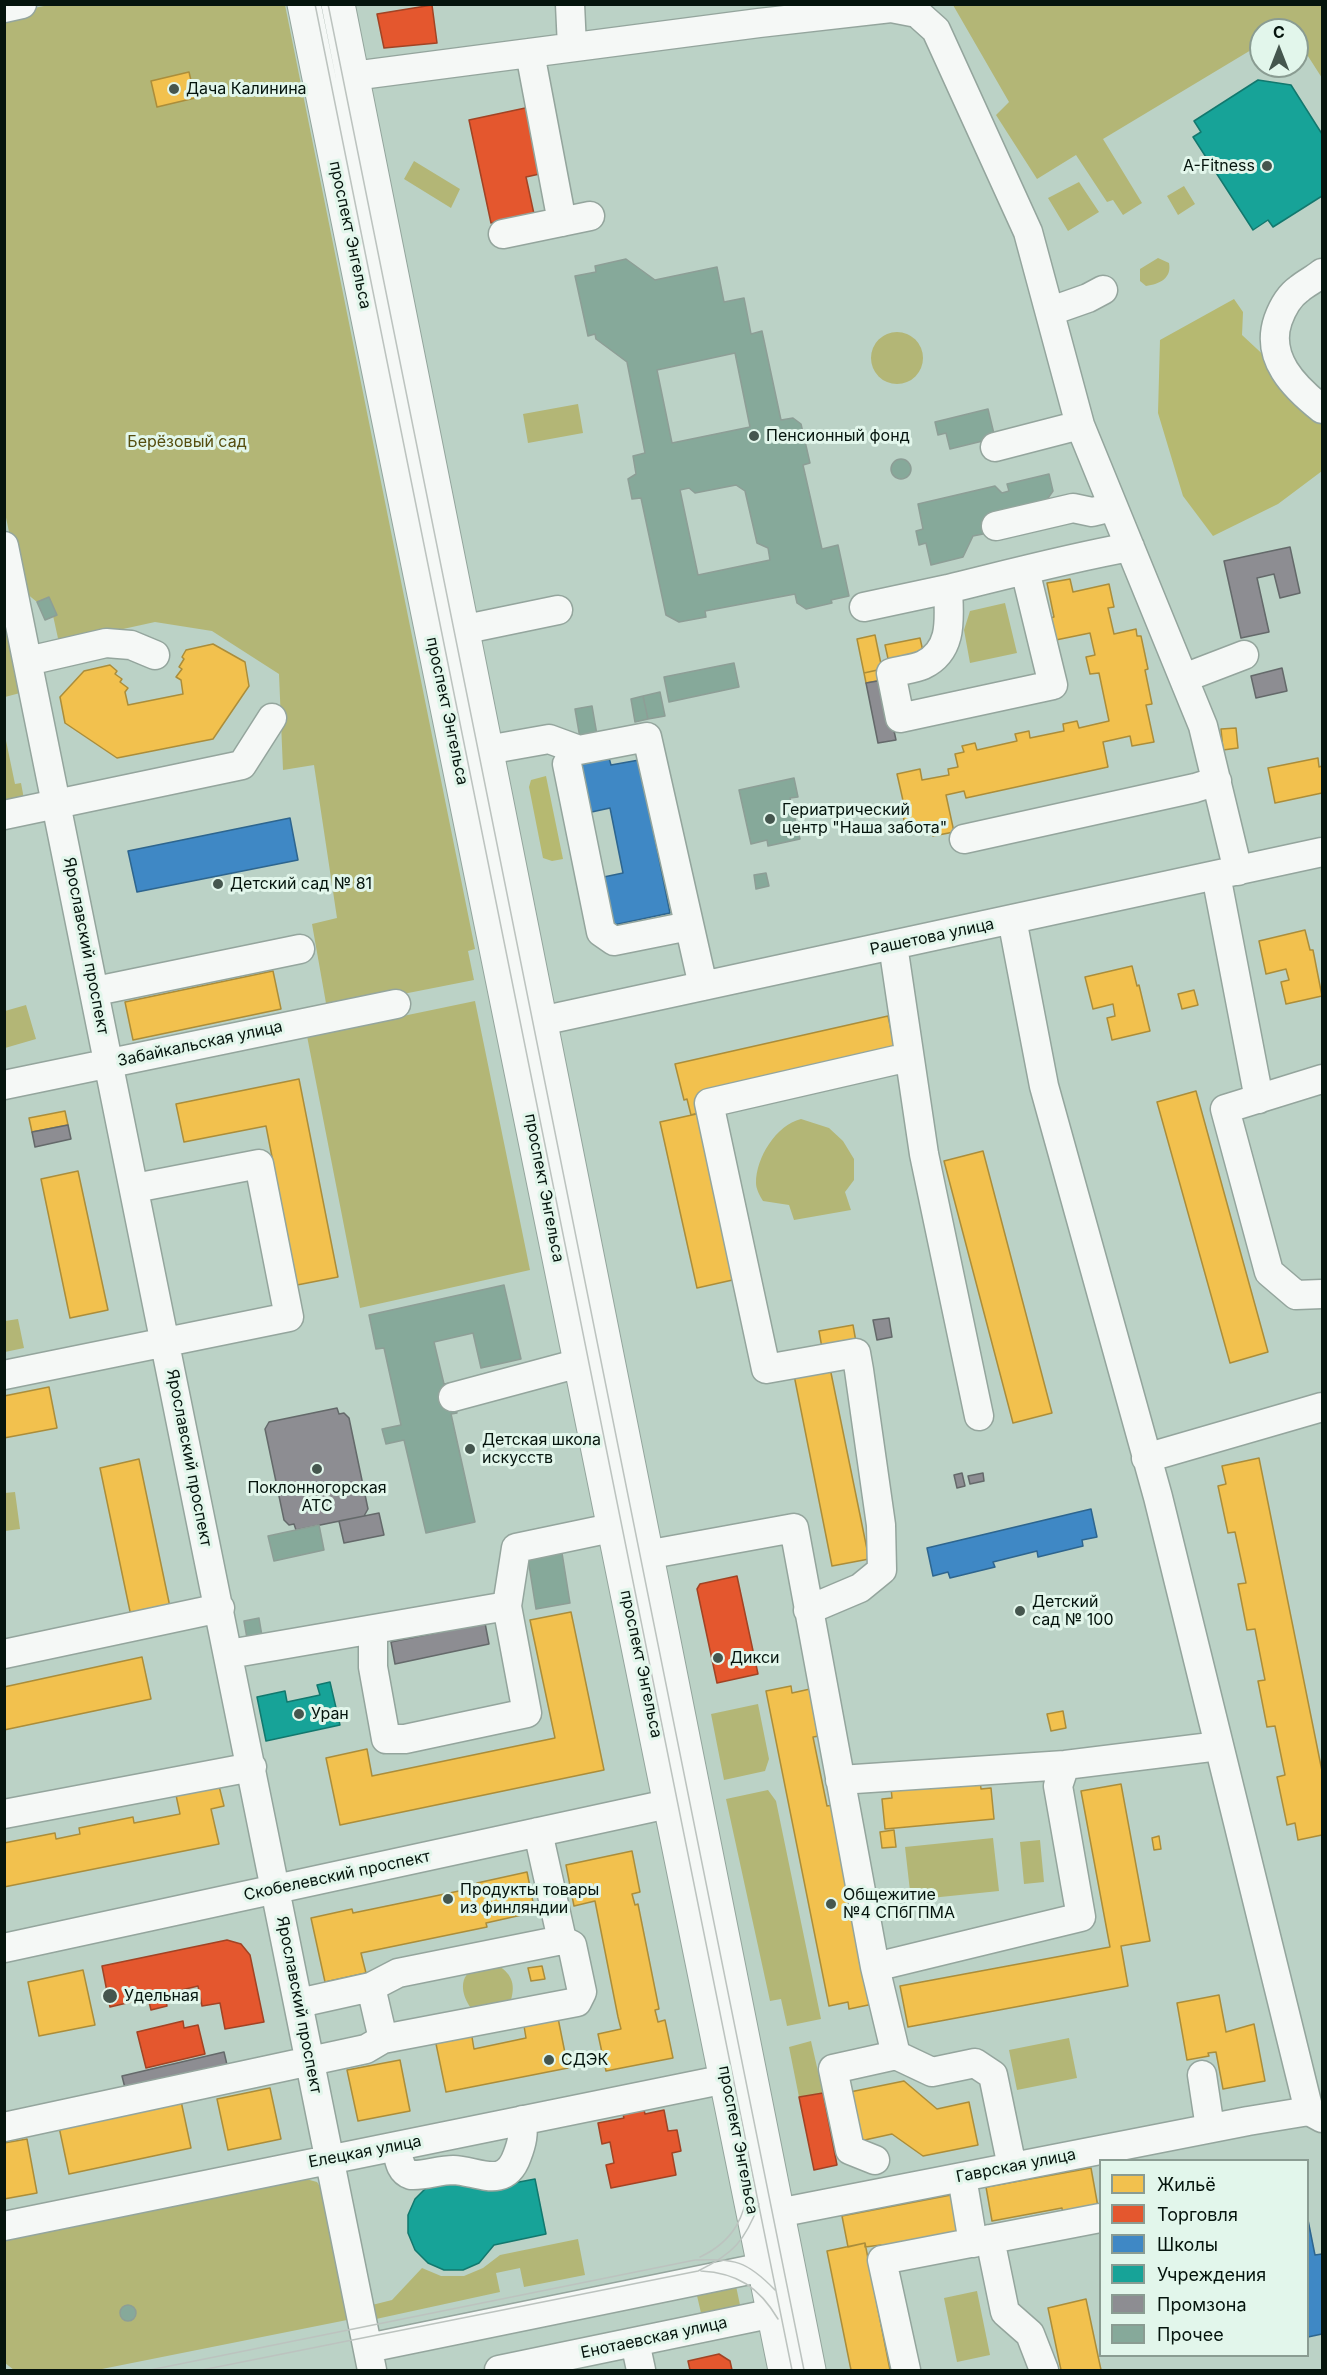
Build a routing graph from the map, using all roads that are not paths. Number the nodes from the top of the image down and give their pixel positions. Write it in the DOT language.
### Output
graph roads {
  1 [pos="22,4"];
  2 [pos="304,4"];
  3 [pos="338,4"];
  4 [pos="570,4"];
  5 [pos="4,8"];
  6 [pos="757,14"];
  7 [pos="572,47"];
  8 [pos="530,52"];
  9 [pos="353,76"];
  10 [pos="590,216"];
  11 [pos="562,222"];
  12 [pos="502,234"];
  13 [pos="1323,273"];
  14 [pos="1103,290"];
  15 [pos="1051,311"];
  16 [pos="1323,409"];
  17 [pos="1080,425"];
  18 [pos="995,447"];
  19 [pos="1113,507"];
  20 [pos="996,526"];
  21 [pos="4,546"];
  22 [pos="1130,547"];
  23 [pos="1025,570"];
  24 [pos="948,589"];
  25 [pos="864,607"];
  26 [pos="558,610"];
  27 [pos="448,632"];
  28 [pos="155,655"];
  29 [pos="1244,655"];
  30 [pos="28,661"];
  31 [pos="1184,678"];
  32 [pos="273,718"];
  33 [pos="487,750"];
  34 [pos="567,764"];
  35 [pos="1217,781"];
  36 [pos="58,804"];
  37 [pos="4,815"];
  38 [pos="964,839"];
  39 [pos="1323,852"];
  40 [pos="1227,873"];
  41 [pos="1012,919"];
  42 [pos="688,926"];
  43 [pos="893,945"];
  44 [pos="300,949"];
  45 [pos="703,986"];
  46 [pos="96,991"];
  47 [pos="396,1005"];
  48 [pos="526,1024"];
  49 [pos="909,1057"];
  50 [pos="110,1064"];
  51 [pos="1323,1079"];
  52 [pos="4,1085"];
  53 [pos="1259,1099"];
  54 [pos="135,1188"];
  55 [pos="1323,1294"];
  56 [pos="166,1343"];
  57 [pos="594,1359"];
  58 [pos="4,1375"];
  59 [pos="453,1397"];
  60 [pos="1322,1408"];
  61 [pos="979,1416"];
  62 [pos="1146,1458"];
  63 [pos="627,1525"];
  64 [pos="634,1557"];
  65 [pos="507,1606"];
  66 [pos="220,1608"];
  67 [pos="808,1610"];
  68 [pos="373,1630"];
  69 [pos="4,1654"];
  70 [pos="228,1654"];
  71 [pos="1219,1746"];
  72 [pos="1065,1765"];
  73 [pos="252,1767"];
  74 [pos="840,1780"];
  75 [pos="683,1801"];
  76 [pos="4,1814"];
  77 [pos="538,1832"];
  78 [pos="276,1890"];
  79 [pos="562,1940"];
  80 [pos="4,1948"];
  81 [pos="875,1967"];
  82 [pos="371,1987"];
  83 [pos="299,2003"];
  84 [pos="383,2039"];
  85 [pos="896,2055"];
  86 [pos="310,2061"];
  87 [pos="1202,2074"];
  88 [pos="726,2079"];
  89 [pos="1316,2114"];
  90 [pos="522,2120"];
  91 [pos="4,2127"];
  92 [pos="1210,2128"];
  93 [pos="396,2146"];
  94 [pos="1100,2155"];
  95 [pos="330,2159"];
  96 [pos="875,2160"];
  97 [pos="1012,2167"];
  98 [pos="962,2177"];
  99 [pos="778,2213"];
  100 [pos="1099,2218"];
  101 [pos="4,2226"];
  102 [pos="982,2241"];
  103 [pos="764,2267"];
  104 [pos="774,2313"];
  105 [pos="635,2342"];
  106 [pos="370,2359"];
  107 [pos="510,2369"];
  108 [pos="641,2370"];
  109 [pos="785,2370"];
  110 [pos="809,2370"];
  111 [pos="906,2370"];
  112 [pos="1044,2370"];
  1 -- 5 [label="street"];
  2 -- 27 [label="main road, проспект Энгельса"];
  3 -- 9 [label="main road, проспект Энгельса"];
  4 -- 7 [label="street"];
  6 -- 7 [label="street"];
  6 -- 15 [label="street"];
  7 -- 8 [label="street"];
  8 -- 9 [label="street"];
  8 -- 11 [label="street"];
  9 -- 27 [label="main road, проспект Энгельса"];
  10 -- 11 [label="street"];
  11 -- 12 [label="street"];
  13 -- 16 [label="street"];
  14 -- 15 [label="street"];
  15 -- 17 [label="street"];
  17 -- 18 [label="street"];
  17 -- 19 [label="street"];
  19 -- 20 [label="street"];
  19 -- 22 [label="street"];
  21 -- 30 [label="street, Ярославский проспект"];
  22 -- 23 [label="street"];
  22 -- 31 [label="street"];
  23 -- 24 [label="street"];
  23 -- 24 [label="street"];
  24 -- 25 [label="street"];
  26 -- 27 [label="street"];
  27 -- 33 [label="main road, проспект Энгельса"];
  27 -- 48 [label="main road, проспект Энгельса"];
  28 -- 30 [label="street"];
  29 -- 31 [label="street"];
  30 -- 36 [label="street, Ярославский проспект"];
  31 -- 35 [label="street"];
  32 -- 36 [label="street"];
  33 -- 42 [label="street"];
  33 -- 48 [label="main road, проспект Энгельса"];
  34 -- 42 [label="street"];
  35 -- 38 [label="street"];
  35 -- 40 [label="street"];
  36 -- 37 [label="street"];
  36 -- 46 [label="street, Ярославский проспект"];
  39 -- 40 [label="street, Рашетова улица"];
  40 -- 41 [label="street, Рашетова улица"];
  40 -- 53 [label="street"];
  41 -- 43 [label="street, Рашетова улица"];
  41 -- 62 [label="street"];
  42 -- 45 [label="street"];
  43 -- 45 [label="street, Рашетова улица"];
  43 -- 49 [label="street"];
  44 -- 46 [label="street"];
  45 -- 48 [label="street, Рашетова улица"];
  46 -- 50 [label="street, Ярославский проспект"];
  47 -- 50 [label="street, Забайкальская улица"];
  48 -- 57 [label="main road, проспект Энгельса"];
  49 -- 61 [label="street"];
  49 -- 67 [label="street"];
  50 -- 52 [label="street, Забайкальская улица"];
  50 -- 54 [label="street, Ярославский проспект"];
  51 -- 53 [label="street"];
  53 -- 55 [label="street"];
  54 -- 56 [label="street, Ярославский проспект"];
  54 -- 56 [label="street"];
  56 -- 58 [label="street"];
  56 -- 66 [label="street, Ярославский проспект"];
  57 -- 59 [label="street"];
  57 -- 63 [label="main road, проспект Энгельса"];
  60 -- 62 [label="street"];
  62 -- 71 [label="street"];
  63 -- 64 [label="main road, проспект Энгельса"];
  63 -- 65 [label="street"];
  64 -- 67 [label="street"];
  64 -- 75 [label="main road, проспект Энгельса"];
  65 -- 68 [label="street"];
  65 -- 68 [label="street"];
  66 -- 69 [label="street"];
  66 -- 70 [label="street, Ярославский проспект"];
  67 -- 74 [label="street"];
  68 -- 70 [label="street"];
  70 -- 73 [label="street, Ярославский проспект"];
  71 -- 72 [label="street"];
  71 -- 89 [label="street"];
  72 -- 74 [label="street"];
  72 -- 81 [label="street"];
  73 -- 76 [label="street"];
  73 -- 78 [label="street, Ярославский проспект"];
  74 -- 81 [label="street"];
  75 -- 77 [label="street, Скобелевский проспект"];
  75 -- 88 [label="main road, проспект Энгельса"];
  75 -- 99 [label="main road, проспект Энгельса"];
  77 -- 78 [label="street, Скобелевский проспект"];
  77 -- 79 [label="street"];
  78 -- 80 [label="street, Скобелевский проспект"];
  78 -- 83 [label="street, Ярославский проспект"];
  79 -- 82 [label="street"];
  79 -- 84 [label="street"];
  81 -- 85 [label="street"];
  82 -- 83 [label="street"];
  82 -- 84 [label="street"];
  83 -- 86 [label="street, Ярославский проспект"];
  84 -- 86 [label="street"];
  85 -- 96 [label="street"];
  85 -- 97 [label="street"];
  86 -- 91 [label="street"];
  86 -- 95 [label="street, Ярославский проспект"];
  87 -- 92 [label="street"];
  88 -- 90 [label="street, Елецкая улица"];
  88 -- 103 [label="main road, проспект Энгельса"];
  89 -- 92 [label="street, Гаврская улица"];
  90 -- 93 [label="street, Елецкая улица"];
  90 -- 93 [label="street"];
  92 -- 94 [label="street, Гаврская улица"];
  93 -- 95 [label="street, Елецкая улица"];
  94 -- 97 [label="street, Гаврская улица"];
  95 -- 101 [label="street, Елецкая улица"];
  95 -- 106 [label="street, Ярославский проспект"];
  97 -- 98 [label="street, Гаврская улица"];
  98 -- 99 [label="street, Гаврская улица"];
  98 -- 102 [label="street"];
  99 -- 110 [label="main road, проспект Энгельса"];
  100 -- 102 [label="street"];
  102 -- 111 [label="street"];
  102 -- 112 [label="street"];
  103 -- 104 [label="main road, проспект Энгельса"];
  103 -- 106 [label="street"];
  104 -- 105 [label="street, Енотаевская улица"];
  104 -- 109 [label="main road, проспект Энгельса"];
  105 -- 107 [label="street, Енотаевская улица"];
  105 -- 108 [label="street"];
}
